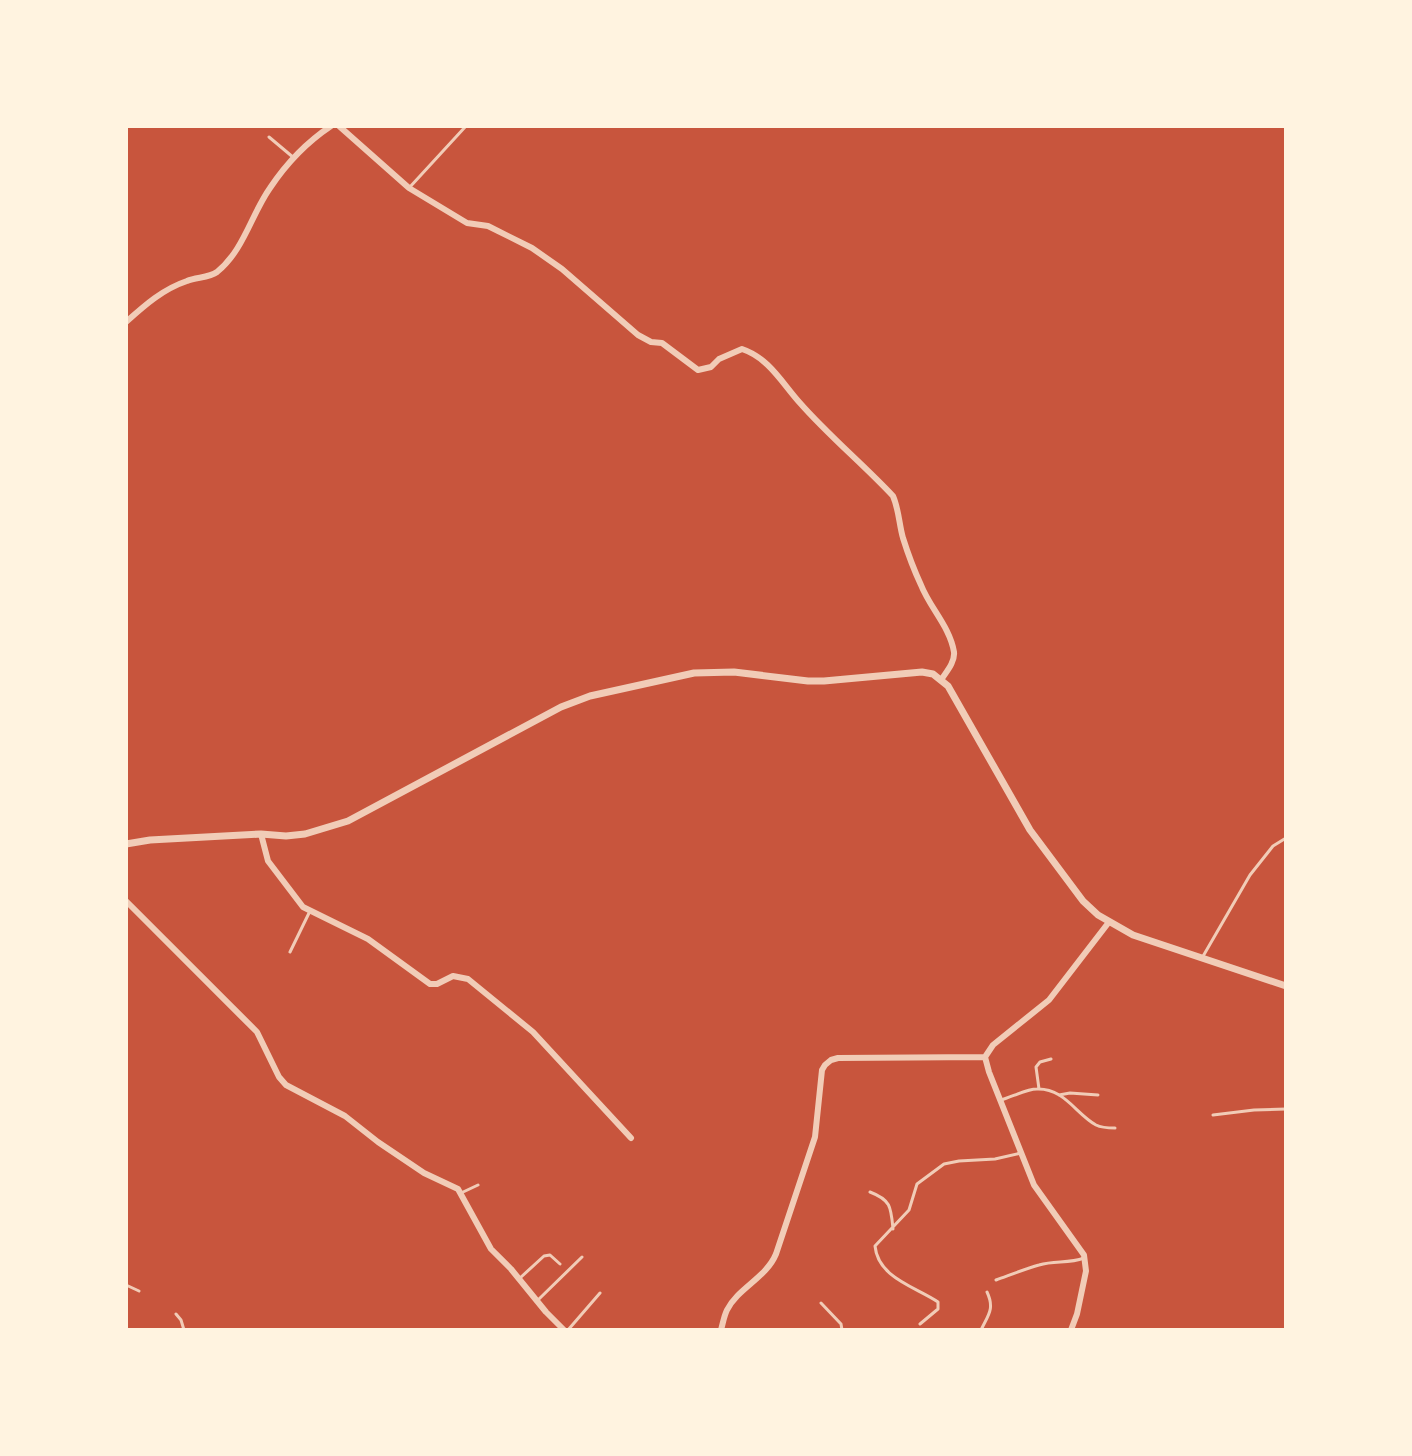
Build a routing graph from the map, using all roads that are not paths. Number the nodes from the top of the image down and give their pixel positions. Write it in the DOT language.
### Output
graph roads {
  1 [pos="331,126"];
  2 [pos="339,126"];
  3 [pos="466,126"];
  4 [pos="269,137"];
  5 [pos="294,158"];
  6 [pos="409,188"];
  7 [pos="126,322"];
  8 [pos="941,680"];
  9 [pos="261,834"];
  10 [pos="1286,838"];
  11 [pos="126,844"];
  12 [pos="126,901"];
  13 [pos="310,911"];
  14 [pos="1109,922"];
  15 [pos="290,952"];
  16 [pos="1202,958"];
  17 [pos="1286,986"];
  18 [pos="985,1057"];
  19 [pos="1051,1059"];
  20 [pos="1039,1089"];
  21 [pos="1059,1095"];
  22 [pos="1098,1095"];
  23 [pos="1000,1100"];
  24 [pos="1286,1109"];
  25 [pos="1213,1115"];
  26 [pos="1115,1128"];
  27 [pos="631,1138"];
  28 [pos="1021,1153"];
  29 [pos="478,1185"];
  30 [pos="870,1192"];
  31 [pos="461,1193"];
  32 [pos="893,1229"];
  33 [pos="582,1257"];
  34 [pos="1084,1258"];
  35 [pos="560,1264"];
  36 [pos="519,1279"];
  37 [pos="996,1280"];
  38 [pos="126,1285"];
  39 [pos="139,1291"];
  40 [pos="987,1292"];
  41 [pos="600,1293"];
  42 [pos="537,1301"];
  43 [pos="821,1303"];
  44 [pos="176,1314"];
  45 [pos="920,1324"];
  46 [pos="184,1330"];
  47 [pos="566,1330"];
  48 [pos="721,1330"];
  49 [pos="842,1330"];
  50 [pos="981,1330"];
  51 [pos="1071,1330"];
  1 -- 5 [label="street"];
  2 -- 6 [label="street"];
  3 -- 6 [label="lane"];
  4 -- 5 [label="lane"];
  5 -- 7 [label="street"];
  6 -- 8 [label="street"];
  8 -- 9 [label="street"];
  8 -- 14 [label="street"];
  9 -- 11 [label="street"];
  9 -- 13 [label="street"];
  10 -- 16 [label="lane"];
  12 -- 31 [label="street"];
  13 -- 15 [label="lane"];
  13 -- 27 [label="street"];
  14 -- 16 [label="street"];
  14 -- 18 [label="street"];
  16 -- 17 [label="street"];
  18 -- 23 [label="street"];
  18 -- 48 [label="street"];
  19 -- 20 [label="lane"];
  20 -- 21 [label="lane"];
  20 -- 23 [label="lane"];
  21 -- 22 [label="lane"];
  21 -- 26 [label="lane"];
  23 -- 28 [label="street"];
  24 -- 25 [label="lane"];
  28 -- 32 [label="lane"];
  28 -- 34 [label="street"];
  29 -- 31 [label="lane"];
  30 -- 32 [label="lane"];
  31 -- 36 [label="street"];
  32 -- 45 [label="lane"];
  33 -- 42 [label="lane"];
  34 -- 37 [label="lane"];
  34 -- 51 [label="street"];
  35 -- 36 [label="lane"];
  36 -- 42 [label="street"];
  38 -- 39 [label="lane"];
  40 -- 50 [label="lane"];
  41 -- 47 [label="lane"];
  42 -- 47 [label="street"];
  43 -- 49 [label="lane"];
  44 -- 46 [label="lane"];
}
